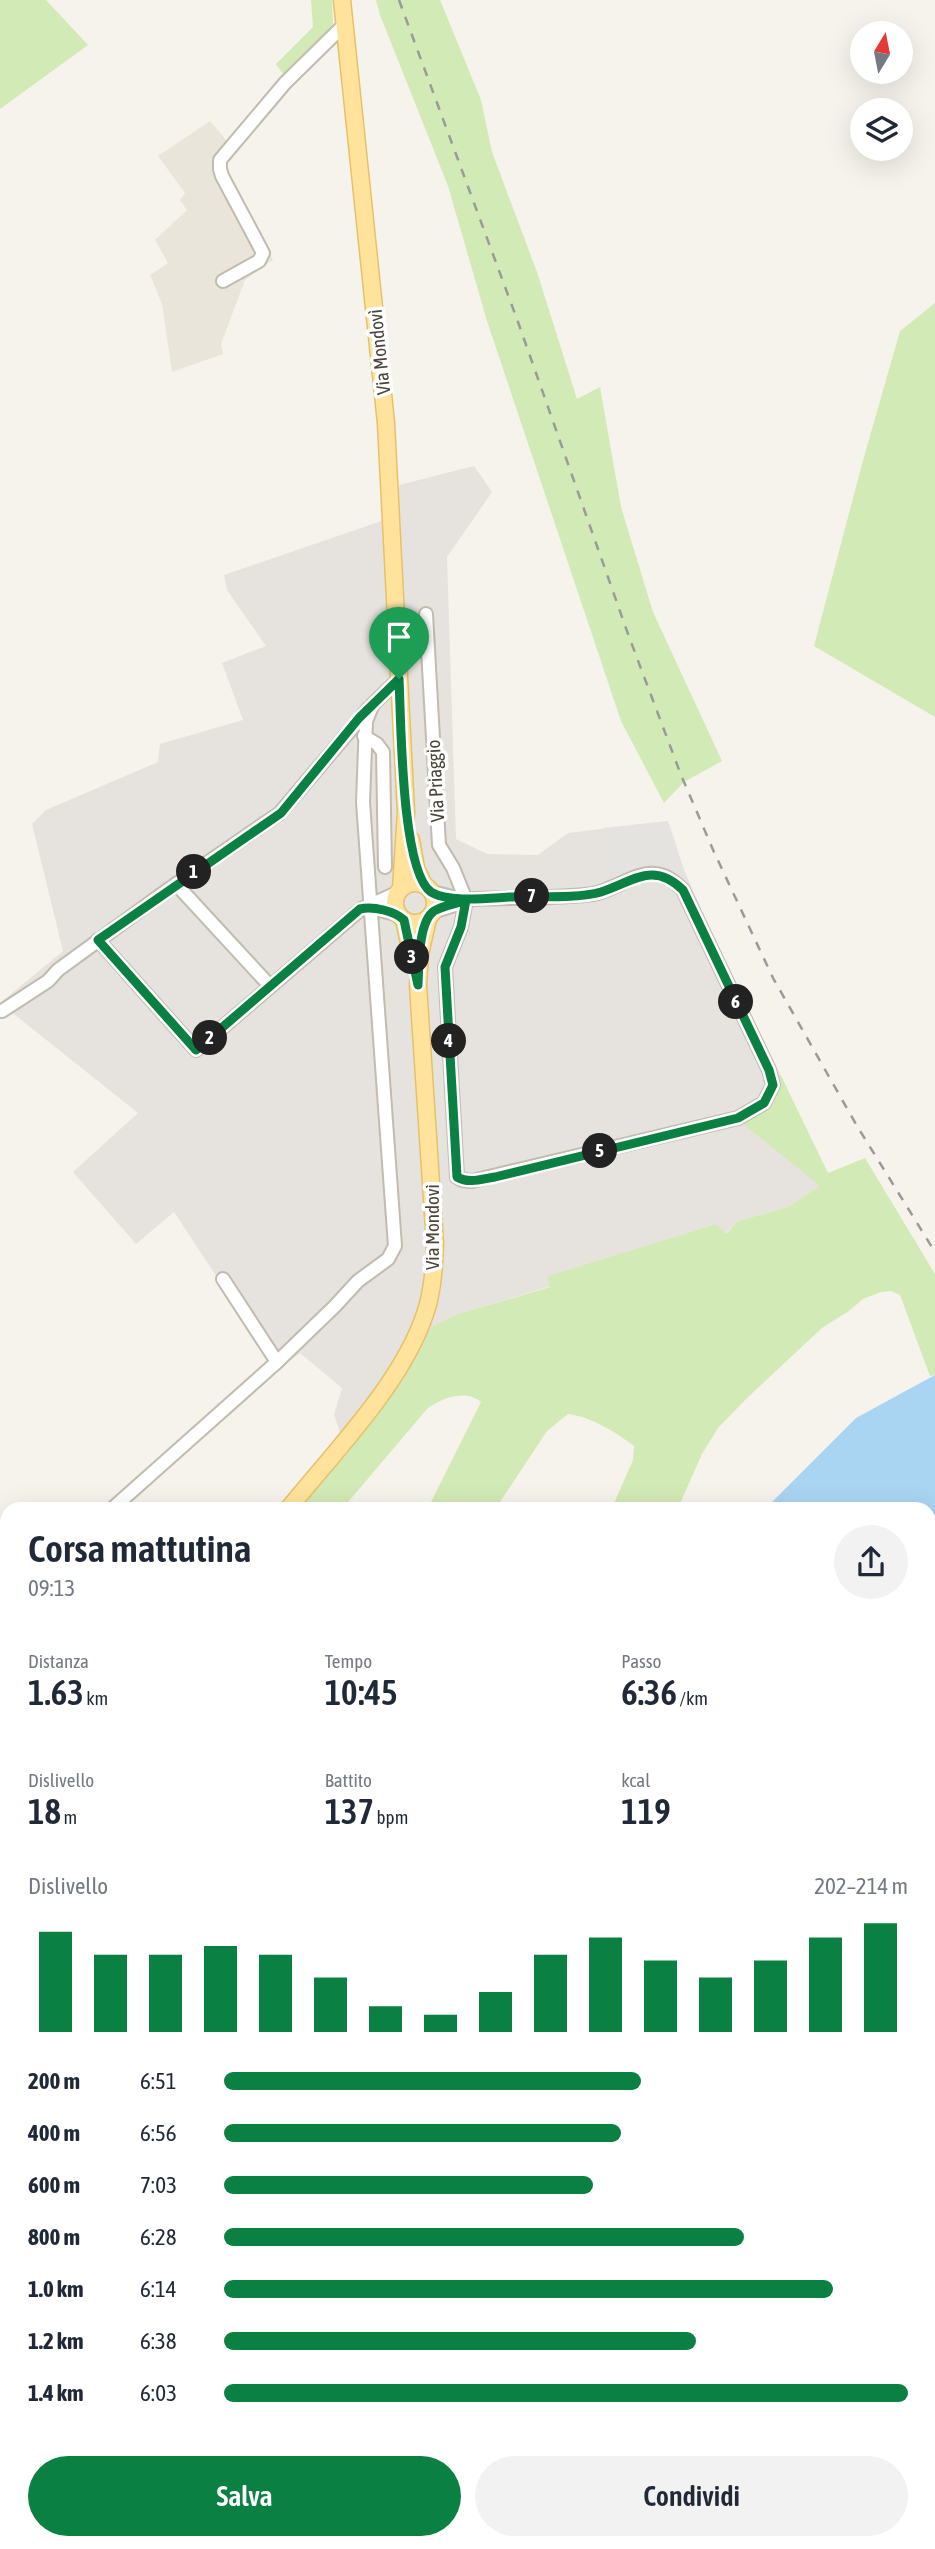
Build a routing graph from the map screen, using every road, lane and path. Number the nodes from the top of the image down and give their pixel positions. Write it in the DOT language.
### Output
graph roads {
  1 [pos="342,0"];
  2 [pos="343,26"];
  3 [pos="223,281"];
  4 [pos="426,614"];
  5 [pos="399,679"];
  6 [pos="373,704"];
  7 [pos="364,736"];
  8 [pos="406,812"];
  9 [pos="386,867"];
  10 [pos="176,884"];
  11 [pos="428,889"];
  12 [pos="400,890"];
  13 [pos="466,900"];
  14 [pos="369,907"];
  15 [pos="430,915"];
  16 [pos="402,917"];
  17 [pos="98,940"];
  18 [pos="418,985"];
  19 [pos="270,986"];
  20 [pos="2,1011"];
  21 [pos="223,1279"];
  22 [pos="277,1362"];
  23 [pos="120,1502"];
  24 [pos="294,1502"];
  1 -- 2 [label="main road, Via Mondovì"];
  2 -- 3 [label="street"];
  2 -- 5 [label="main road, Via Mondovì"];
  4 -- 13 [label="street, Via Priaggio"];
  5 -- 6 [label="street"];
  5 -- 8 [label="main road, Via Mondovì"];
  6 -- 7 [label="street, Via Mondovì"];
  6 -- 10 [label="street"];
  7 -- 9 [label="street"];
  7 -- 14 [label="street, Via Mondovì"];
  8 -- 11 [label="main road, Via Mondovì"];
  8 -- 12 [label="main road, Via Mondovì"];
  10 -- 17 [label="street"];
  10 -- 19 [label="street"];
  11 -- 12 [label="main road"];
  11 -- 13 [label="street"];
  11 -- 15 [label="main road"];
  12 -- 14 [label="street"];
  12 -- 16 [label="main road"];
  13 -- 13 [label="street"];
  13 -- 15 [label="street"];
  14 -- 16 [label="street"];
  14 -- 19 [label="street"];
  14 -- 22 [label="street, Via Mondovì"];
  15 -- 16 [label="main road"];
  15 -- 18 [label="main road, Via Mondovì"];
  16 -- 18 [label="main road, Via Mondovì"];
  17 -- 19 [label="street"];
  17 -- 20 [label="street"];
  18 -- 24 [label="main road, Via Mondovì"];
  21 -- 22 [label="street"];
  22 -- 23 [label="street, Via Mondovì"];
}
